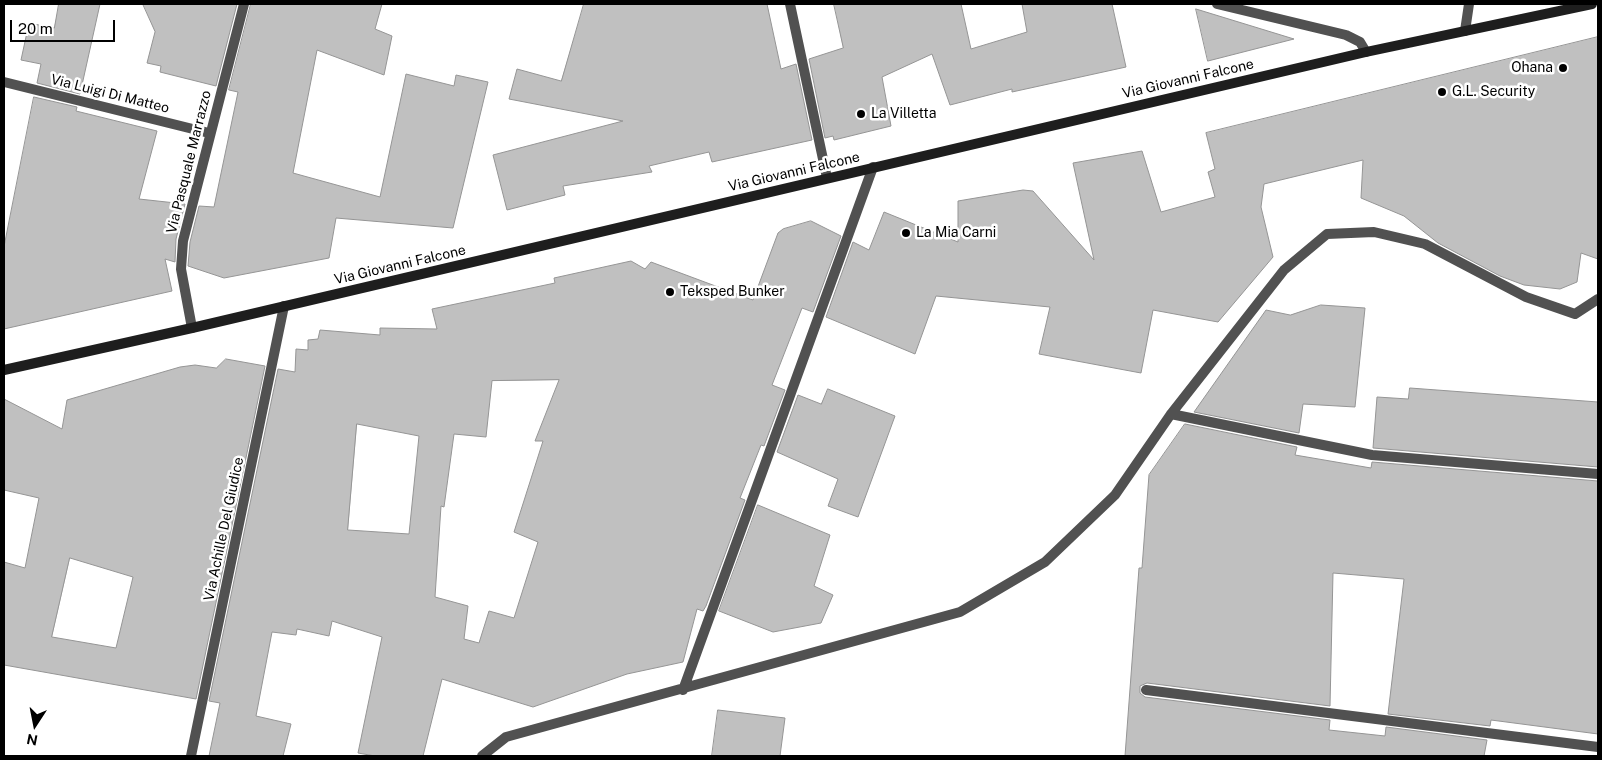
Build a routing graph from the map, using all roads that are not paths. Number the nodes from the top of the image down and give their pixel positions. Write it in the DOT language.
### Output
graph roads {
  1 [pos="244,4"];
  2 [pos="790,4"];
  3 [pos="1217,4"];
  4 [pos="1469,4"];
  5 [pos="1592,4"];
  6 [pos="1465,30"];
  7 [pos="1366,52"];
  8 [pos="4,82"];
  9 [pos="209,133"];
  10 [pos="873,167"];
  11 [pos="828,178"];
  12 [pos="1598,299"];
  13 [pos="284,306"];
  14 [pos="192,328"];
  15 [pos="4,370"];
  16 [pos="1171,414"];
  17 [pos="1598,474"];
  18 [pos="682,690"];
  19 [pos="1146,690"];
  20 [pos="1598,746"];
  21 [pos="191,756"];
  22 [pos="482,756"];
  1 -- 9 [label="street, Via Pasquale Marrazzo"];
  2 -- 11 [label="street"];
  3 -- 7 [label="street"];
  4 -- 6 [label="street"];
  5 -- 6 [label="main road, Via Giovanni Falcone"];
  6 -- 7 [label="main road, Via Giovanni Falcone"];
  7 -- 10 [label="main road, Via Giovanni Falcone"];
  8 -- 9 [label="street, Via Luigi Di Matteo"];
  9 -- 14 [label="street, Via Pasquale Marrazzo"];
  10 -- 11 [label="main road, Via Giovanni Falcone"];
  10 -- 18 [label="street"];
  11 -- 13 [label="main road, Via Giovanni Falcone"];
  12 -- 16 [label="street"];
  13 -- 14 [label="main road, Via Giovanni Falcone"];
  13 -- 21 [label="street, Via Achille Del Giudice"];
  14 -- 15 [label="main road, Via Giovanni Falcone"];
  16 -- 17 [label="street"];
  16 -- 18 [label="street"];
  18 -- 22 [label="street"];
  19 -- 20 [label="street"];
}
